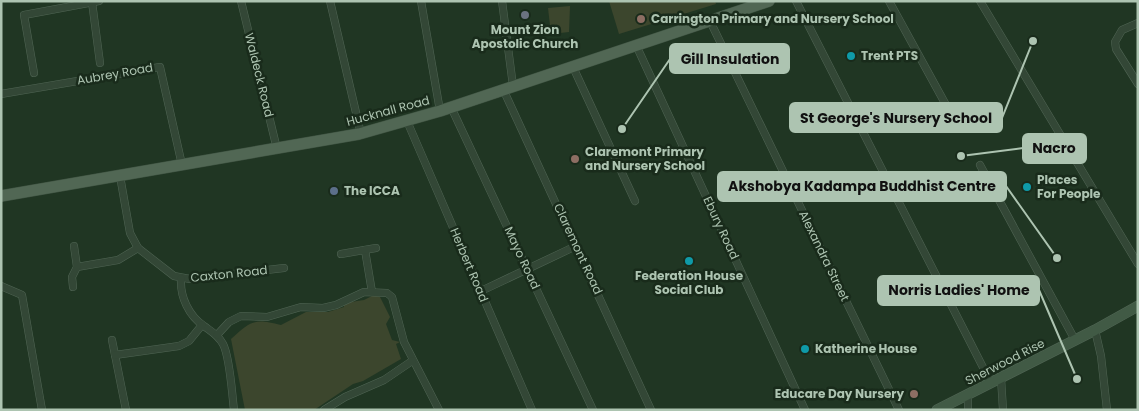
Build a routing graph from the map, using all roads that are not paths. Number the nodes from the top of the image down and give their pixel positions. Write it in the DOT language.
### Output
graph roads {
  1 [pos="240,1"];
  2 [pos="330,1"];
  3 [pos="421,1"];
  4 [pos="502,1"];
  5 [pos="770,1"];
  6 [pos="796,1"];
  7 [pos="889,1"];
  8 [pos="980,1"];
  9 [pos="96,2"];
  10 [pos="710,21"];
  11 [pos="1138,23"];
  12 [pos="636,46"];
  13 [pos="100,63"];
  14 [pos="573,67"];
  15 [pos="34,73"];
  16 [pos="1138,84"];
  17 [pos="508,88"];
  18 [pos="1,94"];
  19 [pos="946,105"];
  20 [pos="446,109"];
  21 [pos="406,121"];
  22 [pos="361,134"];
  23 [pos="277,149"];
  24 [pos="182,165"];
  25 [pos="980,165"];
  26 [pos="120,176"];
  27 [pos="1,196"];
  28 [pos="636,201"];
  29 [pos="74,246"];
  30 [pos="576,246"];
  31 [pos="138,248"];
  32 [pos="376,248"];
  33 [pos="365,250"];
  34 [pos="341,254"];
  35 [pos="1138,264"];
  36 [pos="77,267"];
  37 [pos="284,268"];
  38 [pos="527,269"];
  39 [pos="181,279"];
  40 [pos="1,286"];
  41 [pos="73,287"];
  42 [pos="480,291"];
  43 [pos="372,292"];
  44 [pos="1137,308"];
  45 [pos="202,325"];
  46 [pos="1095,330"];
  47 [pos="217,334"];
  48 [pos="112,340"];
  49 [pos="1075,340"];
  50 [pos="115,355"];
  51 [pos="412,361"];
  52 [pos="1001,378"];
  53 [pos="991,384"];
  54 [pos="968,395"];
  55 [pos="42,410"];
  56 [pos="126,410"];
  57 [pos="234,410"];
  58 [pos="324,410"];
  59 [pos="439,410"];
  60 [pos="532,410"];
  61 [pos="593,410"];
  62 [pos="652,410"];
  63 [pos="805,410"];
  64 [pos="899,410"];
  65 [pos="937,410"];
  66 [pos="968,410"];
  67 [pos="1003,410"];
  68 [pos="1107,410"];
  1 -- 23 [label="street, Waldeck Road"];
  2 -- 22 [label="street"];
  3 -- 20 [label="street, Mayo Road"];
  4 -- 17 [label="street, Claremont Road"];
  5 -- 10 [label="main road, Hucknall Road"];
  6 -- 53 [label="street"];
  7 -- 19 [label="street"];
  8 -- 35 [label="street"];
  9 -- 13 [label="street"];
  9 -- 15 [label="street"];
  10 -- 12 [label="main road, Hucknall Road"];
  10 -- 64 [label="street, Alexandra Street"];
  11 -- 16 [label="street"];
  12 -- 14 [label="main road, Hucknall Road"];
  12 -- 63 [label="street, Ebury Road"];
  14 -- 17 [label="main road, Hucknall Road"];
  14 -- 28 [label="street"];
  17 -- 20 [label="main road, Hucknall Road"];
  17 -- 30 [label="street, Claremont Road"];
  18 -- 24 [label="street, Aubrey Road"];
  20 -- 21 [label="main road, Hucknall Road"];
  20 -- 38 [label="street, Mayo Road"];
  21 -- 22 [label="main road, Hucknall Road"];
  21 -- 42 [label="street, Herbert Road"];
  22 -- 23 [label="main road, Hucknall Road"];
  23 -- 24 [label="main road, Hucknall Road"];
  24 -- 26 [label="main road, Hucknall Road"];
  25 -- 49 [label="street"];
  26 -- 27 [label="main road, Hucknall Road"];
  26 -- 31 [label="street, Caxton Road"];
  29 -- 36 [label="street"];
  30 -- 38 [label="street"];
  30 -- 62 [label="street, Claremont Road"];
  31 -- 36 [label="street"];
  31 -- 39 [label="street, Caxton Road"];
  32 -- 33 [label="street"];
  33 -- 34 [label="street"];
  33 -- 43 [label="street"];
  36 -- 41 [label="street"];
  37 -- 39 [label="street, Caxton Road"];
  38 -- 42 [label="street"];
  38 -- 61 [label="street, Mayo Road"];
  39 -- 45 [label="street"];
  40 -- 55 [label="street"];
  42 -- 60 [label="street, Herbert Road"];
  43 -- 47 [label="street"];
  43 -- 51 [label="street"];
  44 -- 46 [label="main road, Sherwood Rise"];
  45 -- 47 [label="street"];
  45 -- 50 [label="street"];
  46 -- 49 [label="main road, Sherwood Rise"];
  46 -- 68 [label="street"];
  47 -- 57 [label="street"];
  48 -- 50 [label="street"];
  49 -- 52 [label="main road, Sherwood Rise"];
  50 -- 56 [label="street"];
  51 -- 58 [label="street"];
  51 -- 59 [label="street"];
  52 -- 53 [label="main road, Sherwood Rise"];
  52 -- 67 [label="street"];
  53 -- 54 [label="main road, Sherwood Rise"];
  54 -- 65 [label="main road, Sherwood Rise"];
  54 -- 66 [label="street"];
}
